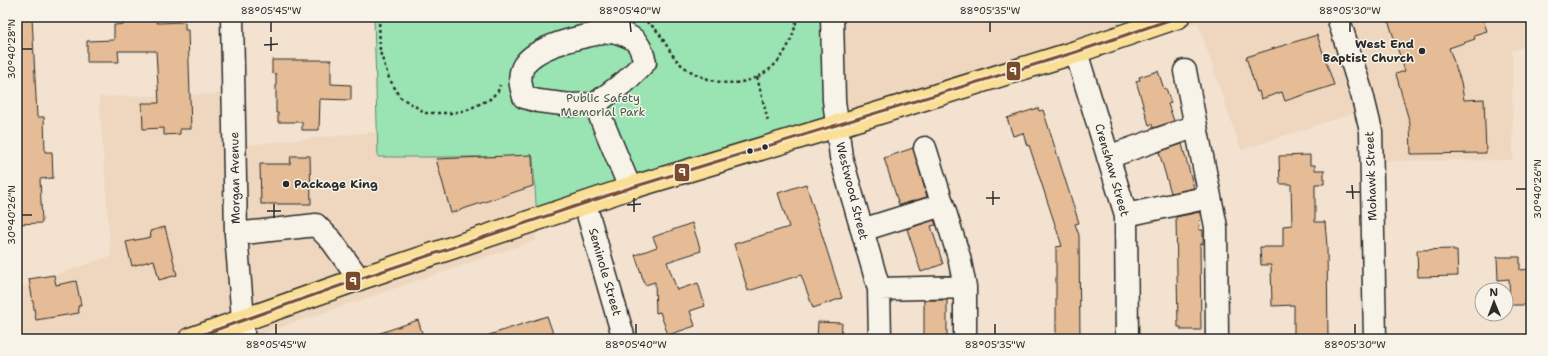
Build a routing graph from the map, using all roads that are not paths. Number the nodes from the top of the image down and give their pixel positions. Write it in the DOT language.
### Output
graph roads {
  1 [pos="232,17"];
  2 [pos="832,17"];
  3 [pos="1178,17"];
  4 [pos="1338,17"];
  5 [pos="1076,52"];
  6 [pos="1185,72"];
  7 [pos="595,104"];
  8 [pos="837,126"];
  9 [pos="1196,126"];
  10 [pos="924,148"];
  11 [pos="1108,157"];
  12 [pos="630,188"];
  13 [pos="1210,197"];
  14 [pos="585,204"];
  15 [pos="942,204"];
  16 [pos="1126,215"];
  17 [pos="862,230"];
  18 [pos="236,234"];
  19 [pos="359,278"];
  20 [pos="964,287"];
  21 [pos="879,290"];
  22 [pos="243,329"];
  23 [pos="190,339"];
  24 [pos="624,339"];
  25 [pos="880,339"];
  26 [pos="965,339"];
  27 [pos="1128,339"];
  28 [pos="1217,339"];
  29 [pos="1375,339"];
  1 -- 18 [label="street, Morgan Avenue"];
  2 -- 8 [label="street, Westwood Street"];
  3 -- 5 [label="main road"];
  4 -- 29 [label="street, Mohawk Street"];
  5 -- 8 [label="main road"];
  5 -- 11 [label="street, Crenshaw Street"];
  6 -- 9 [label="street"];
  7 -- 7 [label="street"];
  7 -- 12 [label="street"];
  8 -- 12 [label="main road"];
  8 -- 17 [label="street, Westwood Street"];
  9 -- 11 [label="street"];
  9 -- 13 [label="street"];
  10 -- 15 [label="street"];
  11 -- 16 [label="street, Crenshaw Street"];
  12 -- 14 [label="main road"];
  13 -- 16 [label="street"];
  13 -- 28 [label="street"];
  14 -- 19 [label="main road"];
  14 -- 24 [label="street, Seminole Street"];
  15 -- 17 [label="street"];
  15 -- 20 [label="street"];
  16 -- 27 [label="street, Crenshaw Street"];
  17 -- 21 [label="street, Westwood Street"];
  18 -- 19 [label="street"];
  18 -- 22 [label="street, Morgan Avenue"];
  19 -- 22 [label="main road"];
  20 -- 21 [label="street"];
  20 -- 26 [label="street"];
  21 -- 25 [label="street, Westwood Street"];
  22 -- 23 [label="main road"];
}
